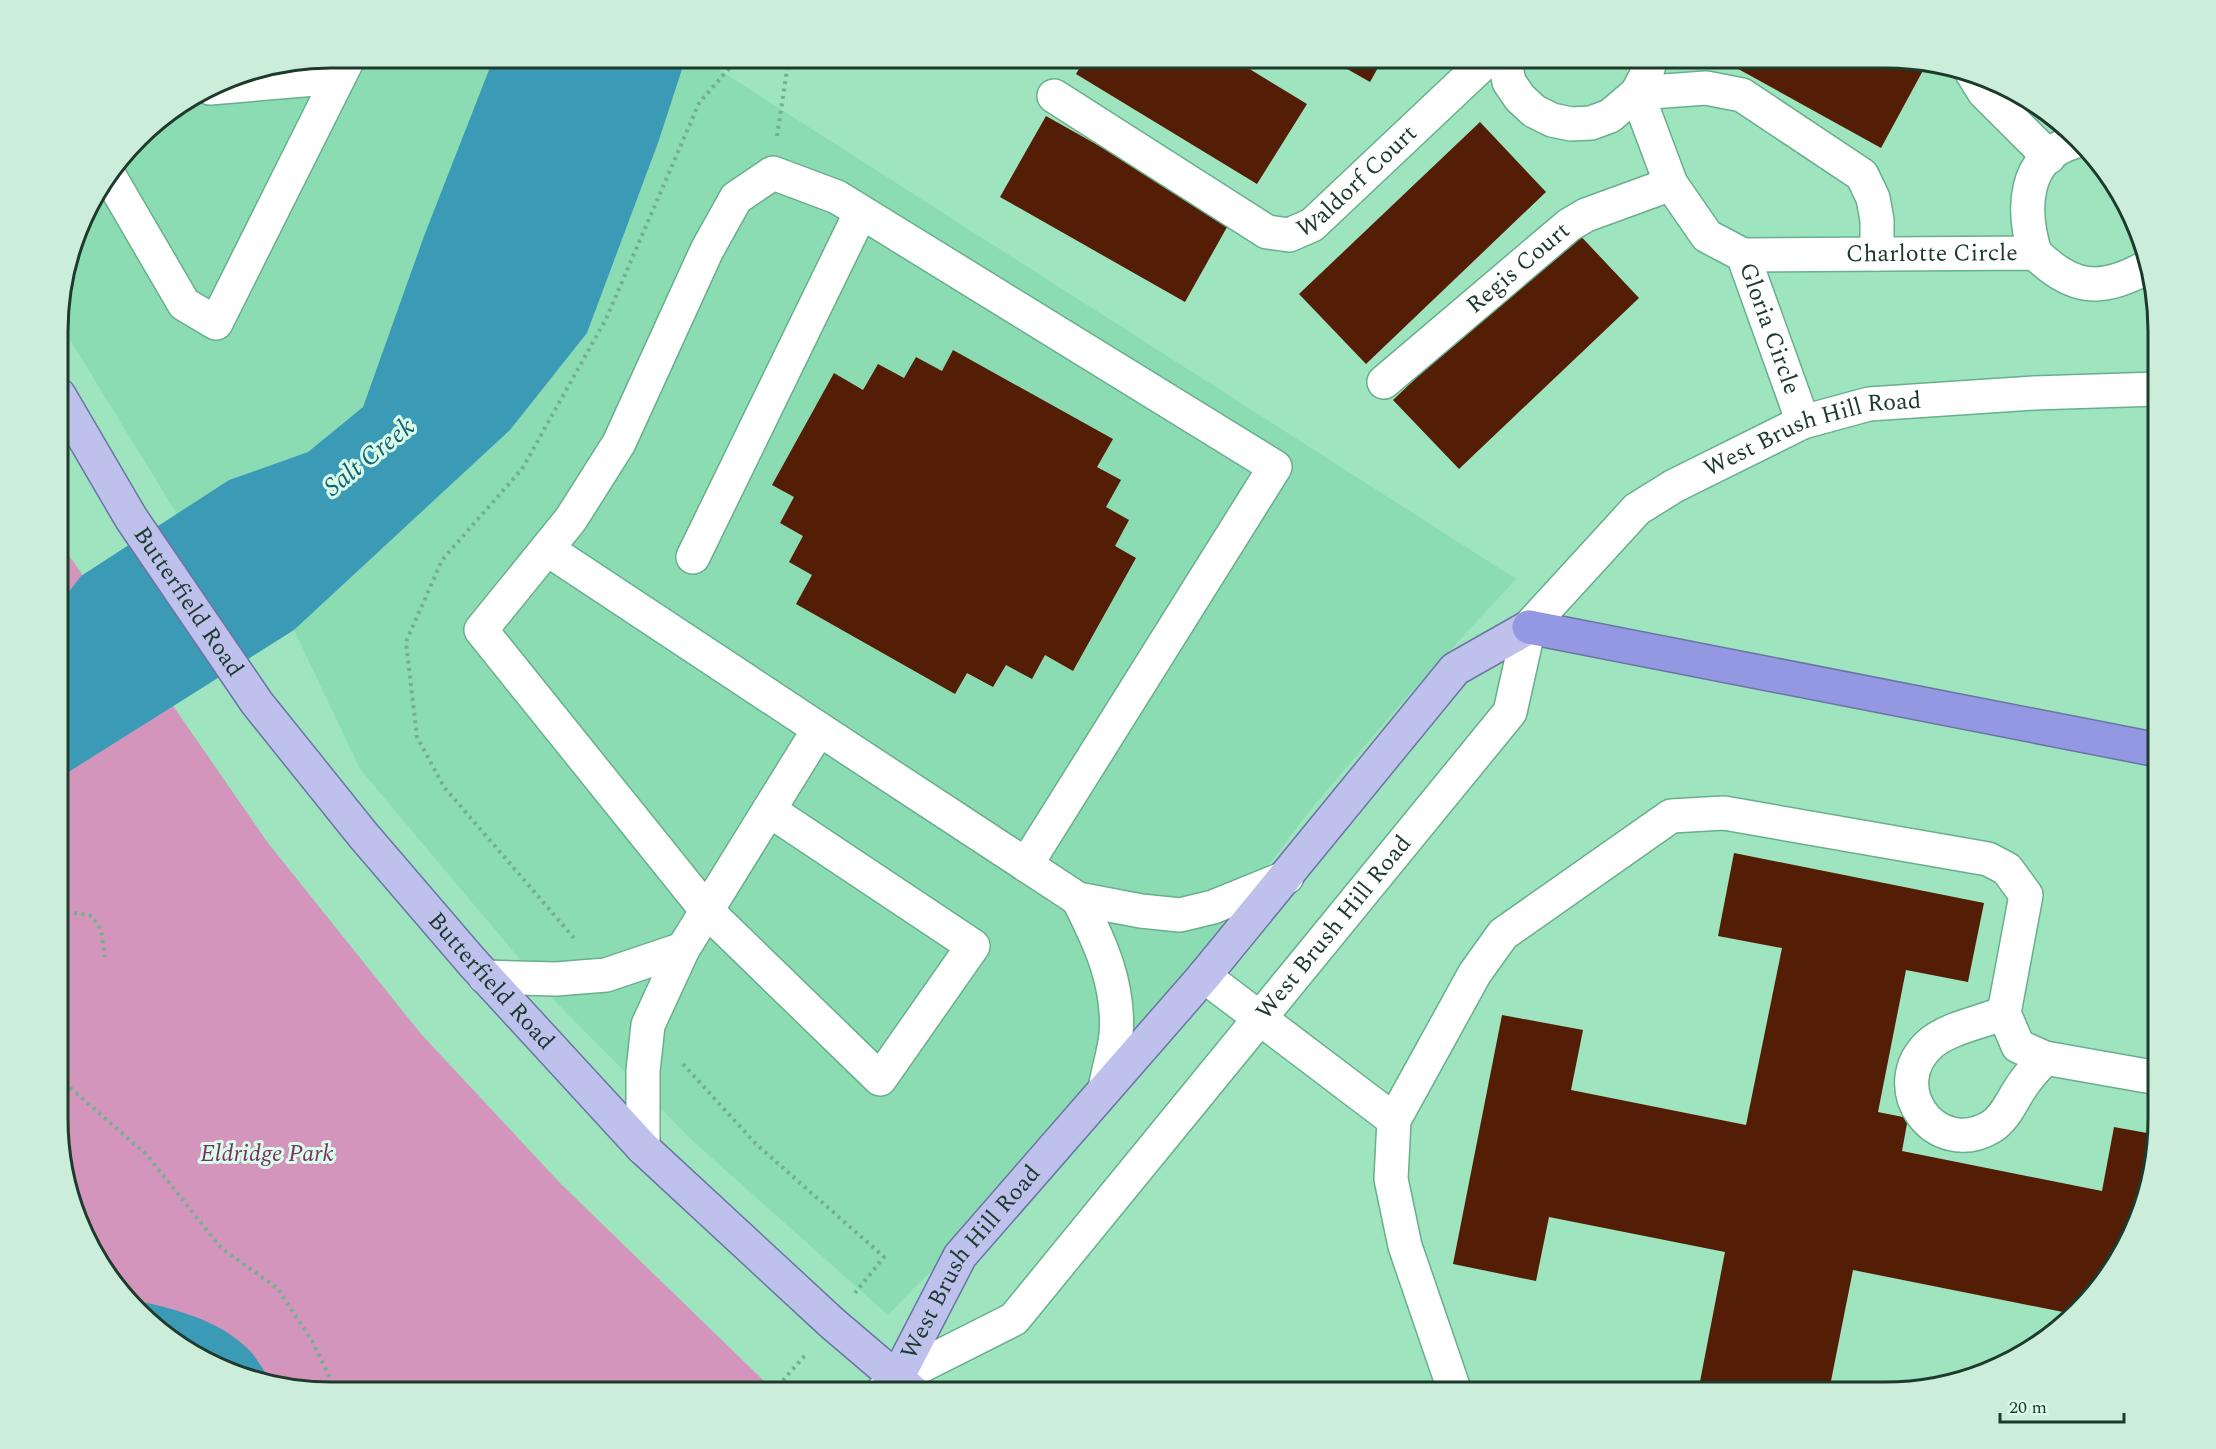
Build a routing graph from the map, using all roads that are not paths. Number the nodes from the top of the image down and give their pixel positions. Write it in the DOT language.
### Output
graph roads {
  1 [pos="338,68"];
  2 [pos="344,68"];
  3 [pos="1492,68"];
  4 [pos="1503,68"];
  5 [pos="1648,68"];
  6 [pos="241,83"];
  7 [pos="1980,85"];
  8 [pos="1637,93"];
  9 [pos="1054,96"];
  10 [pos="2062,150"];
  11 [pos="113,182"];
  12 [pos="1671,184"];
  13 [pos="861,212"];
  14 [pos="2035,253"];
  15 [pos="1877,254"];
  16 [pos="1743,255"];
  17 [pos="2141,270"];
  18 [pos="1384,382"];
  19 [pos="2148,389"];
  20 [pos="68,410"];
  21 [pos="1803,422"];
  22 [pos="547,549"];
  23 [pos="693,557"];
  24 [pos="1529,627"];
  25 [pos="819,729"];
  26 [pos="2148,748"];
  27 [pos="769,810"];
  28 [pos="1026,865"];
  29 [pos="1287,877"];
  30 [pos="1078,899"];
  31 [pos="707,911"];
  32 [pos="683,949"];
  33 [pos="1204,976"];
  34 [pos="485,977"];
  35 [pos="2004,1013"];
  36 [pos="1260,1020"];
  37 [pos="2045,1058"];
  38 [pos="2148,1076"];
  39 [pos="1105,1089"];
  40 [pos="1394,1120"];
  41 [pos="643,1148"];
  42 [pos="893,1382"];
  43 [pos="900,1382"];
  44 [pos="907,1382"];
  45 [pos="1452,1382"];
  1 -- 6 [label="street"];
  2 -- 11 [label="street"];
  3 -- 9 [label="street, Waldorf Court"];
  4 -- 8 [label="street"];
  5 -- 8 [label="street"];
  7 -- 10 [label="street"];
  8 -- 12 [label="street, Gloria Circle"];
  8 -- 15 [label="street"];
  10 -- 14 [label="street"];
  12 -- 16 [label="street, Gloria Circle"];
  12 -- 18 [label="street, Regis Court"];
  13 -- 22 [label="street"];
  13 -- 23 [label="street"];
  13 -- 28 [label="street"];
  14 -- 15 [label="street, Charlotte Circle"];
  14 -- 17 [label="street, Charlotte Circle"];
  15 -- 16 [label="street, Charlotte Circle"];
  16 -- 21 [label="street, Gloria Circle"];
  19 -- 21 [label="street, West Brush Hill Road"];
  20 -- 34 [label="main road, Butterfield Road"];
  21 -- 24 [label="street, West Brush Hill Road"];
  22 -- 25 [label="street"];
  22 -- 31 [label="street"];
  24 -- 26 [label="highway"];
  24 -- 29 [label="main road, West Brush Hill Road"];
  24 -- 36 [label="street, West Brush Hill Road"];
  25 -- 27 [label="street"];
  25 -- 28 [label="street"];
  27 -- 31 [label="street"];
  27 -- 31 [label="street"];
  28 -- 30 [label="street"];
  29 -- 30 [label="street"];
  29 -- 33 [label="main road, West Brush Hill Road"];
  30 -- 39 [label="street"];
  31 -- 32 [label="street"];
  32 -- 34 [label="street"];
  32 -- 41 [label="street"];
  33 -- 36 [label="street"];
  33 -- 39 [label="main road, West Brush Hill Road"];
  34 -- 41 [label="main road, Butterfield Road"];
  35 -- 37 [label="street"];
  35 -- 37 [label="street"];
  35 -- 40 [label="street"];
  36 -- 40 [label="street"];
  36 -- 44 [label="street, West Brush Hill Road"];
  37 -- 38 [label="street"];
  39 -- 43 [label="main road, West Brush Hill Road"];
  40 -- 45 [label="street"];
  41 -- 42 [label="main road, Butterfield Road"];
}
